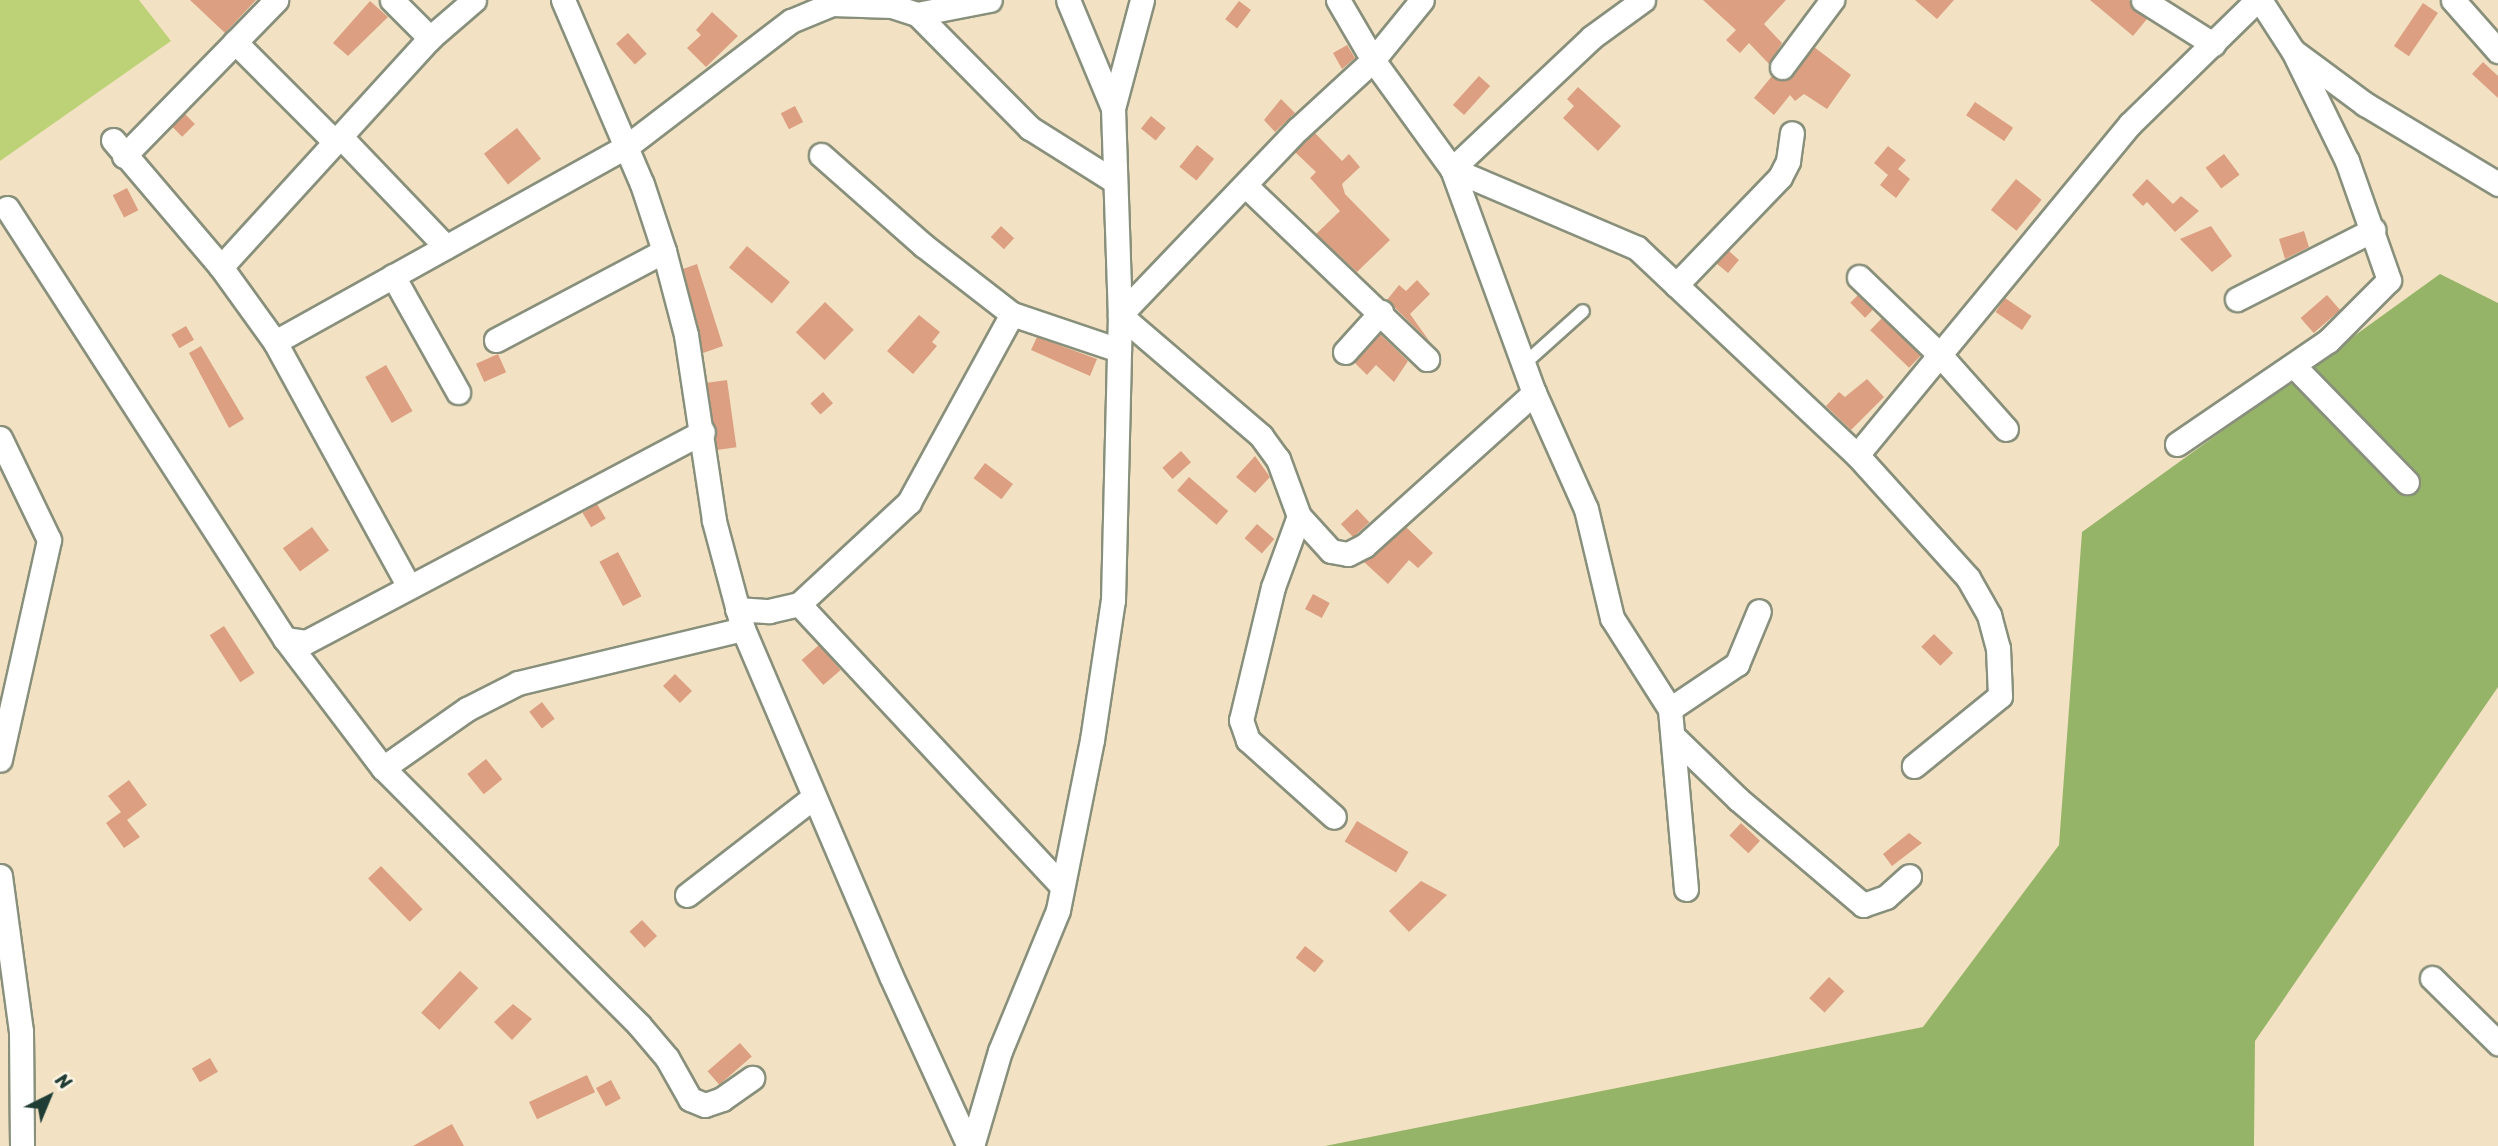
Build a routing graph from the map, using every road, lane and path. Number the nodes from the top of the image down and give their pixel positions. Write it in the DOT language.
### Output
graph roads {
  1 [pos="276,0"];
  2 [pos="391,0"];
  3 [pos="474,0"];
  4 [pos="563,0"];
  5 [pos="990,0"];
  6 [pos="1068,0"];
  7 [pos="1142,0"];
  8 [pos="1338,0"];
  9 [pos="1422,0"];
  10 [pos="1643,0"];
  11 [pos="1832,0"];
  12 [pos="2143,0"];
  13 [pos="2259,0"];
  14 [pos="2453,0"];
  15 [pos="917,14"];
  16 [pos="430,38"];
  17 [pos="235,42"];
  18 [pos="2213,44"];
  19 [pos="2293,51"];
  20 [pos="2498,51"];
  21 [pos="1373,60"];
  22 [pos="1782,68"];
  23 [pos="1113,108"];
  24 [pos="1792,133"];
  25 [pos="337,139"];
  26 [pos="626,147"];
  27 [pos="821,155"];
  28 [pos="1452,169"];
  29 [pos="1114,181"];
  30 [pos="2498,184"];
  31 [pos="1245,185"];
  32 [pos="7,208"];
  33 [pos="2373,230"];
  34 [pos="446,247"];
  35 [pos="664,251"];
  36 [pos="221,267"];
  37 [pos="393,276"];
  38 [pos="1859,277"];
  39 [pos="1676,285"];
  40 [pos="2237,299"];
  41 [pos="1583,311"];
  42 [pos="1381,312"];
  43 [pos="1012,314"];
  44 [pos="1121,315"];
  45 [pos="496,340"];
  46 [pos="275,342"];
  47 [pos="1119,349"];
  48 [pos="1345,352"];
  49 [pos="1940,355"];
  50 [pos="1427,359"];
  51 [pos="1524,364"];
  52 [pos="2294,366"];
  53 [pos="458,393"];
  54 [pos="1534,393"];
  55 [pos="2006,429"];
  56 [pos="704,432"];
  57 [pos="0,438"];
  58 [pos="2177,444"];
  59 [pos="1857,455"];
  60 [pos="2407,482"];
  61 [pos="1299,516"];
  62 [pos="408,585"];
  63 [pos="799,604"];
  64 [pos="1759,611"];
  65 [pos="740,619"];
  66 [pos="285,639"];
  67 [pos="1671,709"];
  68 [pos="1673,736"];
  69 [pos="0,760"];
  70 [pos="1914,766"];
  71 [pos="383,768"];
  72 [pos="814,797"];
  73 [pos="1334,817"];
  74 [pos="0,876"];
  75 [pos="1909,876"];
  76 [pos="1062,886"];
  77 [pos="1686,889"];
  78 [pos="687,895"];
  79 [pos="2432,978"];
  80 [pos="2498,1044"];
  81 [pos="752,1078"];
  82 [pos="22,1146"];
  83 [pos="971,1146"];
  1 -- 17 [label="street"];
  2 -- 16 [label="street"];
  3 -- 16 [label="street"];
  4 -- 26 [label="street"];
  5 -- 15 [label="street"];
  6 -- 23 [label="street"];
  7 -- 23 [label="street"];
  8 -- 21 [label="street"];
  9 -- 21 [label="street"];
  10 -- 28 [label="street"];
  11 -- 22 [label="street"];
  12 -- 18 [label="street"];
  13 -- 18 [label="street"];
  13 -- 19 [label="street"];
  14 -- 20 [label="street"];
  15 -- 26 [label="street"];
  15 -- 29 [label="street"];
  16 -- 25 [label="street"];
  17 -- 25 [label="street"];
  17 -- 36 [label="street"];
  18 -- 49 [label="street"];
  19 -- 30 [label="street"];
  19 -- 33 [label="street"];
  21 -- 28 [label="street"];
  21 -- 31 [label="street"];
  23 -- 29 [label="street"];
  24 -- 39 [label="street"];
  25 -- 34 [label="street"];
  25 -- 36 [label="street"];
  26 -- 34 [label="street"];
  26 -- 35 [label="street"];
  27 -- 43 [label="street"];
  28 -- 39 [label="street"];
  28 -- 51 [label="street"];
  29 -- 44 [label="street"];
  31 -- 42 [label="street"];
  31 -- 44 [label="street"];
  32 -- 66 [label="street"];
  33 -- 40 [label="street"];
  33 -- 52 [label="street"];
  34 -- 37 [label="street"];
  35 -- 45 [label="street"];
  35 -- 56 [label="street"];
  36 -- 46 [label="street"];
  37 -- 46 [label="street"];
  37 -- 53 [label="street"];
  38 -- 49 [label="street"];
  39 -- 59 [label="street"];
  41 -- 51 [label="lane"];
  42 -- 48 [label="street"];
  42 -- 50 [label="street"];
  43 -- 47 [label="street"];
  43 -- 63 [label="street"];
  44 -- 47 [label="street"];
  44 -- 61 [label="street"];
  46 -- 62 [label="street"];
  47 -- 76 [label="street"];
  49 -- 55 [label="street"];
  49 -- 59 [label="street"];
  51 -- 54 [label="street"];
  52 -- 58 [label="street"];
  52 -- 60 [label="street"];
  54 -- 61 [label="street"];
  54 -- 67 [label="street"];
  56 -- 62 [label="street"];
  56 -- 65 [label="street"];
  57 -- 69 [label="street"];
  59 -- 70 [label="street"];
  61 -- 73 [label="street"];
  62 -- 66 [label="street"];
  63 -- 65 [label="street"];
  63 -- 76 [label="street"];
  64 -- 67 [label="street"];
  65 -- 71 [label="street"];
  65 -- 72 [label="street"];
  66 -- 71 [label="street"];
  67 -- 68 [label="street"];
  68 -- 75 [label="street"];
  68 -- 77 [label="street"];
  71 -- 81 [label="street"];
  72 -- 78 [label="street"];
  72 -- 83 [label="street"];
  74 -- 82 [label="street"];
  76 -- 83 [label="street"];
  79 -- 80 [label="street"];
}
